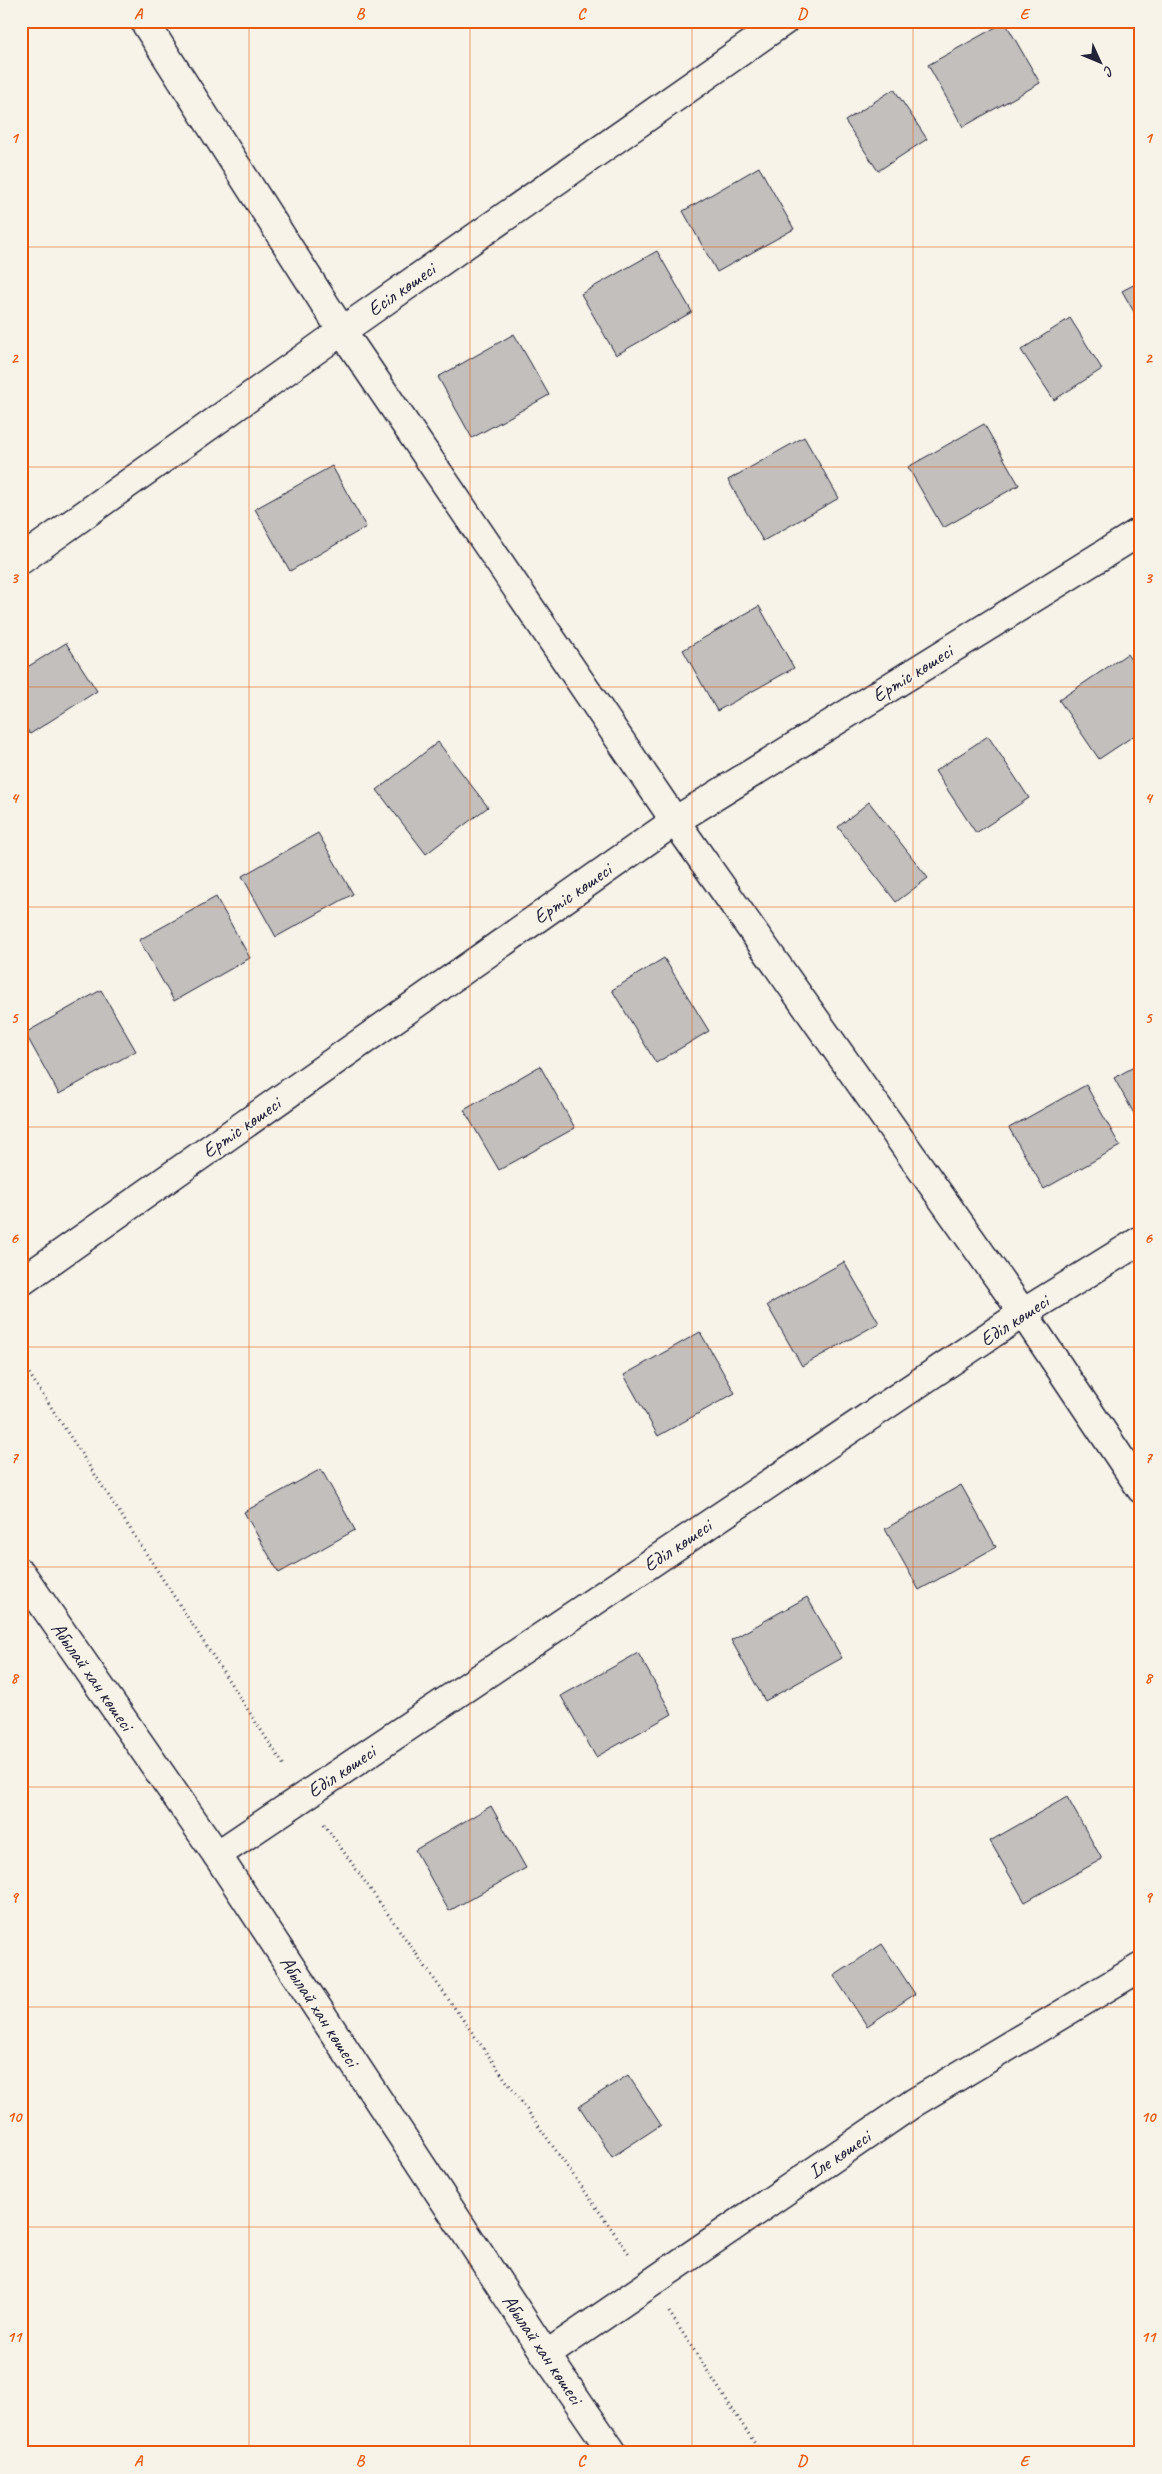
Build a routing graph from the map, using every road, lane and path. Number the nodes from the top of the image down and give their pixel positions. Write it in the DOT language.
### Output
graph roads {
  1 [pos="144,21"];
  2 [pos="784,21"];
  3 [pos="342,331"];
  4 [pos="1141,531"];
  5 [pos="21,560"];
  6 [pos="675,821"];
  7 [pos="1141,1240"];
  8 [pos="21,1282"];
  9 [pos="1023,1313"];
  10 [pos="21,1361"];
  11 [pos="1141,1490"];
  12 [pos="21,1573"];
  13 [pos="304,1796"];
  14 [pos="216,1855"];
  15 [pos="1141,1967"];
  16 [pos="650,2284"];
  17 [pos="546,2355"];
  18 [pos="613,2453"];
  19 [pos="761,2453"];
  1 -- 3 [label="street"];
  2 -- 3 [label="street, Есіл көшесі"];
  3 -- 5 [label="street, Есіл көшесі"];
  3 -- 6 [label="street"];
  4 -- 6 [label="street, Ертіс көшесі"];
  6 -- 8 [label="street, Ертіс көшесі"];
  6 -- 9 [label="street"];
  7 -- 9 [label="street, Еділ көшесі"];
  9 -- 11 [label="street"];
  9 -- 13 [label="street, Еділ көшесі"];
  10 -- 13 [label="path"];
  12 -- 14 [label="street, Абылай хан көшесі"];
  13 -- 14 [label="street, Еділ көшесі"];
  13 -- 16 [label="path"];
  14 -- 17 [label="street, Абылай хан көшесі"];
  15 -- 16 [label="street, Іле көшесі"];
  16 -- 17 [label="street, Іле көшесі"];
  16 -- 19 [label="path"];
  17 -- 18 [label="street, Абылай хан көшесі"];
}
